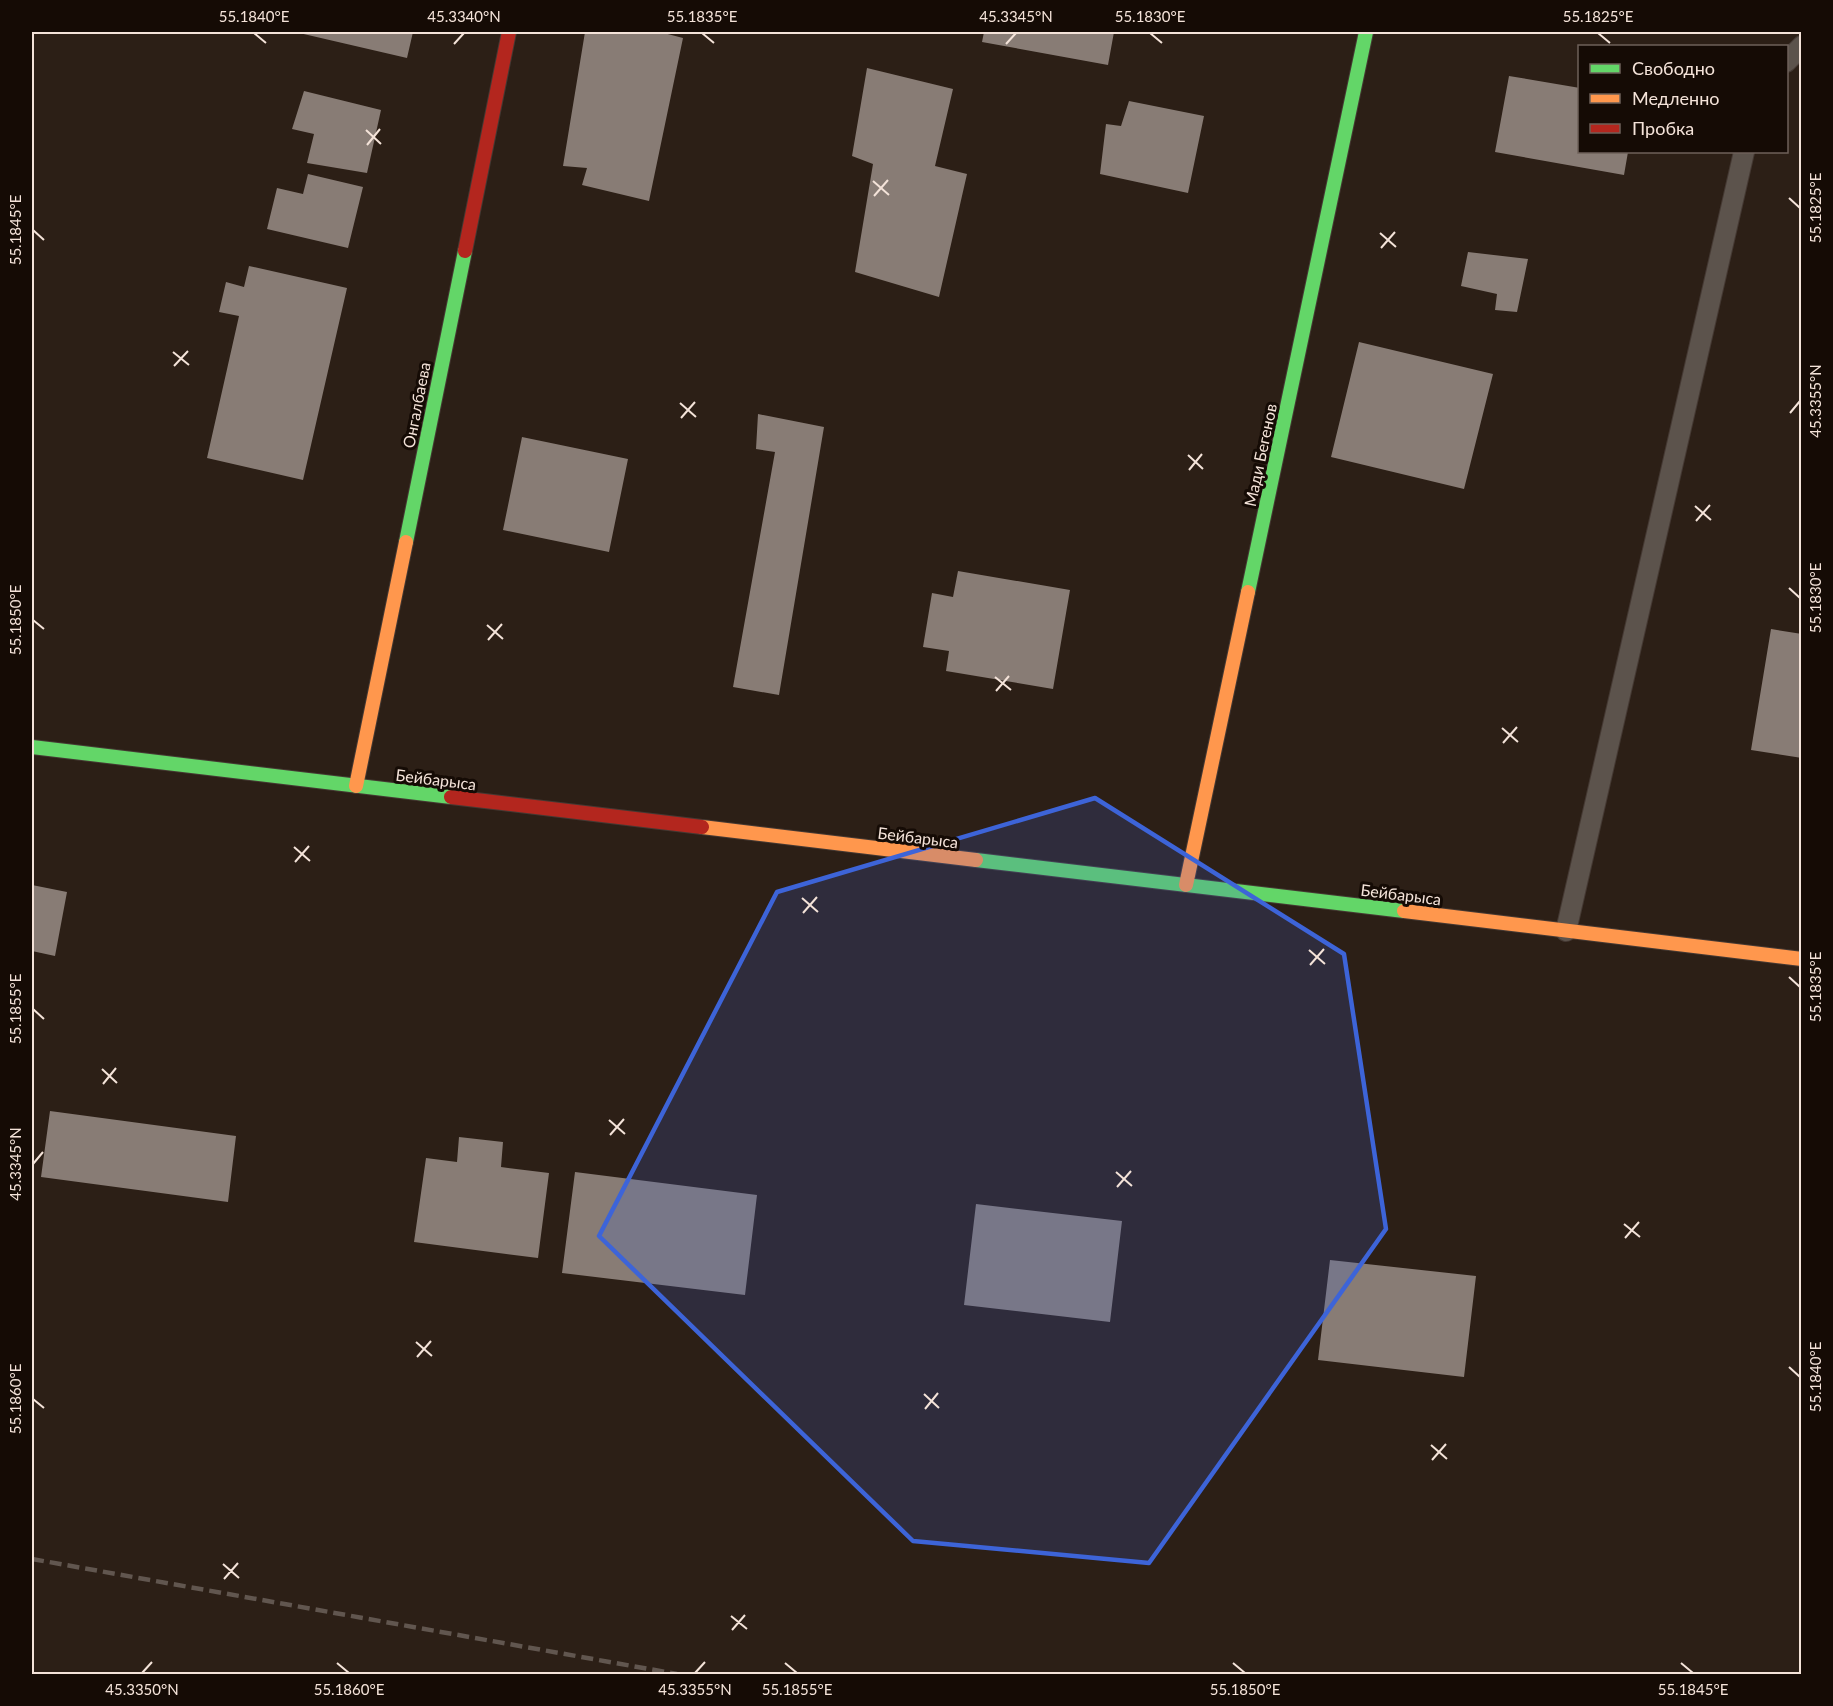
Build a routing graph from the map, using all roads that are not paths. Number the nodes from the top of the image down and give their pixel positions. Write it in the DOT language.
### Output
graph roads {
  1 [pos="509,32"];
  2 [pos="1366,32"];
  3 [pos="1802,46"];
  4 [pos="1788,60"];
  5 [pos="1744,153"];
  6 [pos="32,747"];
  7 [pos="356,786"];
  8 [pos="1186,885"];
  9 [pos="1566,931"];
  10 [pos="1802,959"];
  1 -- 7 [label="street, Онгалбаева"];
  2 -- 8 [label="street, Мади Бегенов"];
  3 -- 4 [label="lane"];
  5 -- 9 [label="lane"];
  6 -- 7 [label="street, Бейбарыса"];
  7 -- 8 [label="street, Бейбарыса"];
  8 -- 9 [label="street, Бейбарыса"];
  9 -- 10 [label="street, Бейбарыса"];
}
